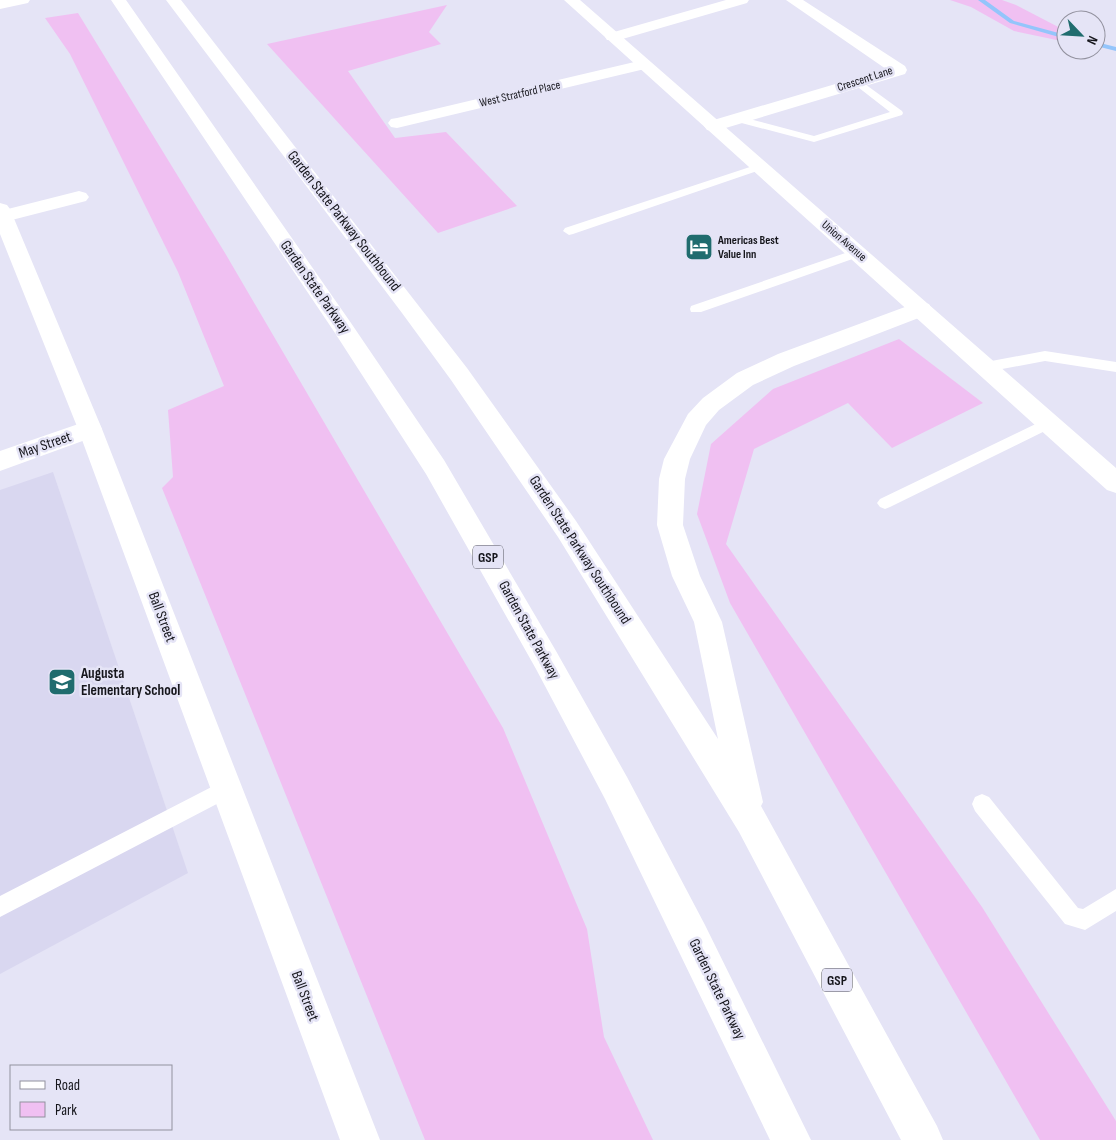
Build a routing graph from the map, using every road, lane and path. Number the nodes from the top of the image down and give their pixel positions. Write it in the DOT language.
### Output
graph roads {
  1 [pos="23,0"];
  2 [pos="571,0"];
  3 [pos="742,0"];
  4 [pos="793,0"];
  5 [pos="173,1"];
  6 [pos="0,4"];
  7 [pos="121,5"];
  8 [pos="613,37"];
  9 [pos="644,65"];
  10 [pos="858,82"];
  11 [pos="738,119"];
  12 [pos="397,124"];
  13 [pos="713,126"];
  14 [pos="760,167"];
  15 [pos="79,197"];
  16 [pos="1,214"];
  17 [pos="569,231"];
  18 [pos="858,253"];
  19 [pos="920,309"];
  20 [pos="696,310"];
  21 [pos="986,367"];
  22 [pos="1116,367"];
  23 [pos="1048,423"];
  24 [pos="90,429"];
  25 [pos="0,461"];
  26 [pos="1116,483"];
  27 [pos="885,503"];
  28 [pos="226,788"];
  29 [pos="982,804"];
  30 [pos="751,820"];
  31 [pos="1116,900"];
  32 [pos="0,907"];
  33 [pos="360,1140"];
  34 [pos="791,1140"];
  35 [pos="923,1140"];
  1 -- 6 [label="main road"];
  2 -- 8 [label="main road, Union Avenue"];
  3 -- 8 [label="main road"];
  4 -- 10 [label="main road, Crescent Lane"];
  5 -- 30 [label="main road, Garden State Parkway Southbound / GSP"];
  7 -- 34 [label="main road, Garden State Parkway / GSP"];
  8 -- 9 [label="main road, Union Avenue"];
  9 -- 12 [label="main road, West Stratford Place"];
  9 -- 13 [label="main road, Union Avenue"];
  10 -- 11 [label="main road, Crescent Lane"];
  10 -- 11 [label="lane"];
  11 -- 13 [label="main road, Crescent Lane"];
  13 -- 14 [label="main road, Union Avenue"];
  14 -- 17 [label="lane"];
  14 -- 18 [label="main road, Union Avenue"];
  15 -- 16 [label="main road"];
  16 -- 24 [label="main road, Ball Street"];
  18 -- 19 [label="main road, Union Avenue"];
  18 -- 20 [label="lane"];
  19 -- 21 [label="main road, Union Avenue"];
  19 -- 30 [label="main road"];
  21 -- 22 [label="lane"];
  21 -- 23 [label="main road, Union Avenue"];
  23 -- 26 [label="main road, Union Avenue"];
  23 -- 27 [label="lane"];
  24 -- 25 [label="main road, May Street"];
  24 -- 28 [label="main road, Ball Street"];
  28 -- 32 [label="lane"];
  28 -- 33 [label="main road, Ball Street"];
  29 -- 31 [label="lane"];
  30 -- 35 [label="main road, Garden State Parkway Southbound / GSP"];
}
